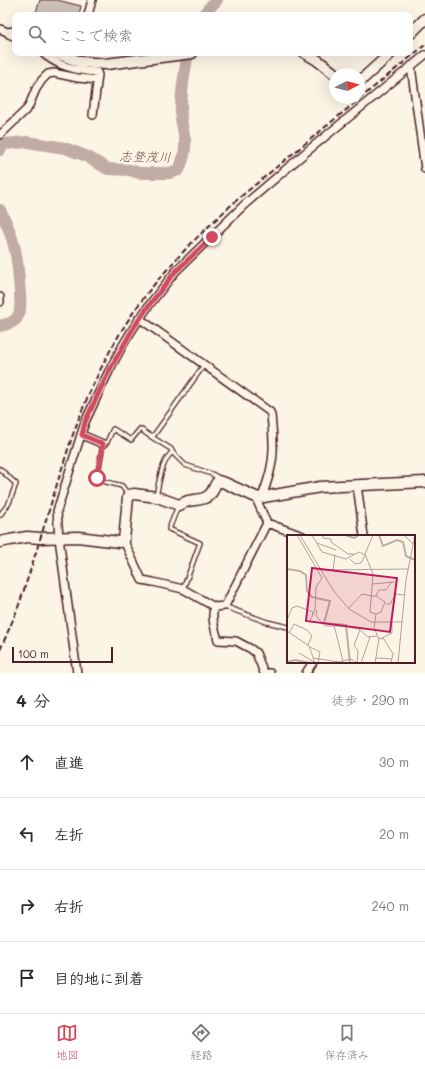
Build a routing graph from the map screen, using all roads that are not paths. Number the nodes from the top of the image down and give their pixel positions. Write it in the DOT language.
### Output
graph roads {
  1 [pos="92,0"];
  2 [pos="89,12"];
  3 [pos="425,19"];
  4 [pos="413,31"];
  5 [pos="425,55"];
  6 [pos="47,56"];
  7 [pos="64,56"];
  8 [pos="170,56"];
  9 [pos="310,56"];
  10 [pos="388,56"];
  11 [pos="412,66"];
  12 [pos="329,69"];
  13 [pos="365,77"];
  14 [pos="97,80"];
  15 [pos="93,114"];
  16 [pos="0,135"];
  17 [pos="425,168"];
  18 [pos="0,296"];
  19 [pos="0,302"];
  20 [pos="139,318"];
  21 [pos="204,365"];
  22 [pos="82,435"];
  23 [pos="150,436"];
  24 [pos="103,444"];
  25 [pos="172,452"];
  26 [pos="0,469"];
  27 [pos="218,481"];
  28 [pos="425,482"];
  29 [pos="357,485"];
  30 [pos="128,495"];
  31 [pos="155,497"];
  32 [pos="260,497"];
  33 [pos="178,505"];
  34 [pos="0,515"];
  35 [pos="267,523"];
  36 [pos="300,535"];
  37 [pos="364,535"];
  38 [pos="59,538"];
  39 [pos="124,541"];
  40 [pos="0,542"];
  41 [pos="183,589"];
  42 [pos="225,606"];
  43 [pos="214,607"];
  44 [pos="287,627"];
  45 [pos="311,663"];
  46 [pos="76,673"];
  47 [pos="270,673"];
  48 [pos="306,673"];
  1 -- 2 [label="street"];
  3 -- 4 [label="main road"];
  5 -- 11 [label="street"];
  6 -- 14 [label="street"];
  7 -- 8 [label="main road"];
  9 -- 12 [label="main road"];
  10 -- 13 [label="main road"];
  11 -- 17 [label="street"];
  11 -- 20 [label="street"];
  14 -- 15 [label="street"];
  14 -- 16 [label="street"];
  18 -- 19 [label="street"];
  20 -- 21 [label="street"];
  20 -- 22 [label="street"];
  21 -- 23 [label="lane"];
  21 -- 32 [label="street"];
  22 -- 24 [label="street"];
  22 -- 38 [label="street"];
  23 -- 24 [label="lane"];
  23 -- 25 [label="lane"];
  24 -- 30 [label="lane"];
  25 -- 27 [label="lane"];
  25 -- 31 [label="lane"];
  26 -- 34 [label="lane"];
  27 -- 32 [label="main road"];
  27 -- 33 [label="main road"];
  28 -- 29 [label="main road"];
  29 -- 32 [label="main road"];
  29 -- 37 [label="street"];
  30 -- 31 [label="main road"];
  30 -- 39 [label="main road"];
  31 -- 33 [label="main road"];
  32 -- 35 [label="street"];
  33 -- 41 [label="lane"];
  35 -- 36 [label="street"];
  35 -- 42 [label="street"];
  38 -- 39 [label="main road"];
  38 -- 40 [label="main road"];
  38 -- 46 [label="street"];
  39 -- 41 [label="street"];
  41 -- 43 [label="street"];
  42 -- 43 [label="street"];
  42 -- 44 [label="lane"];
  43 -- 47 [label="street"];
  45 -- 48 [label="street"];
}
